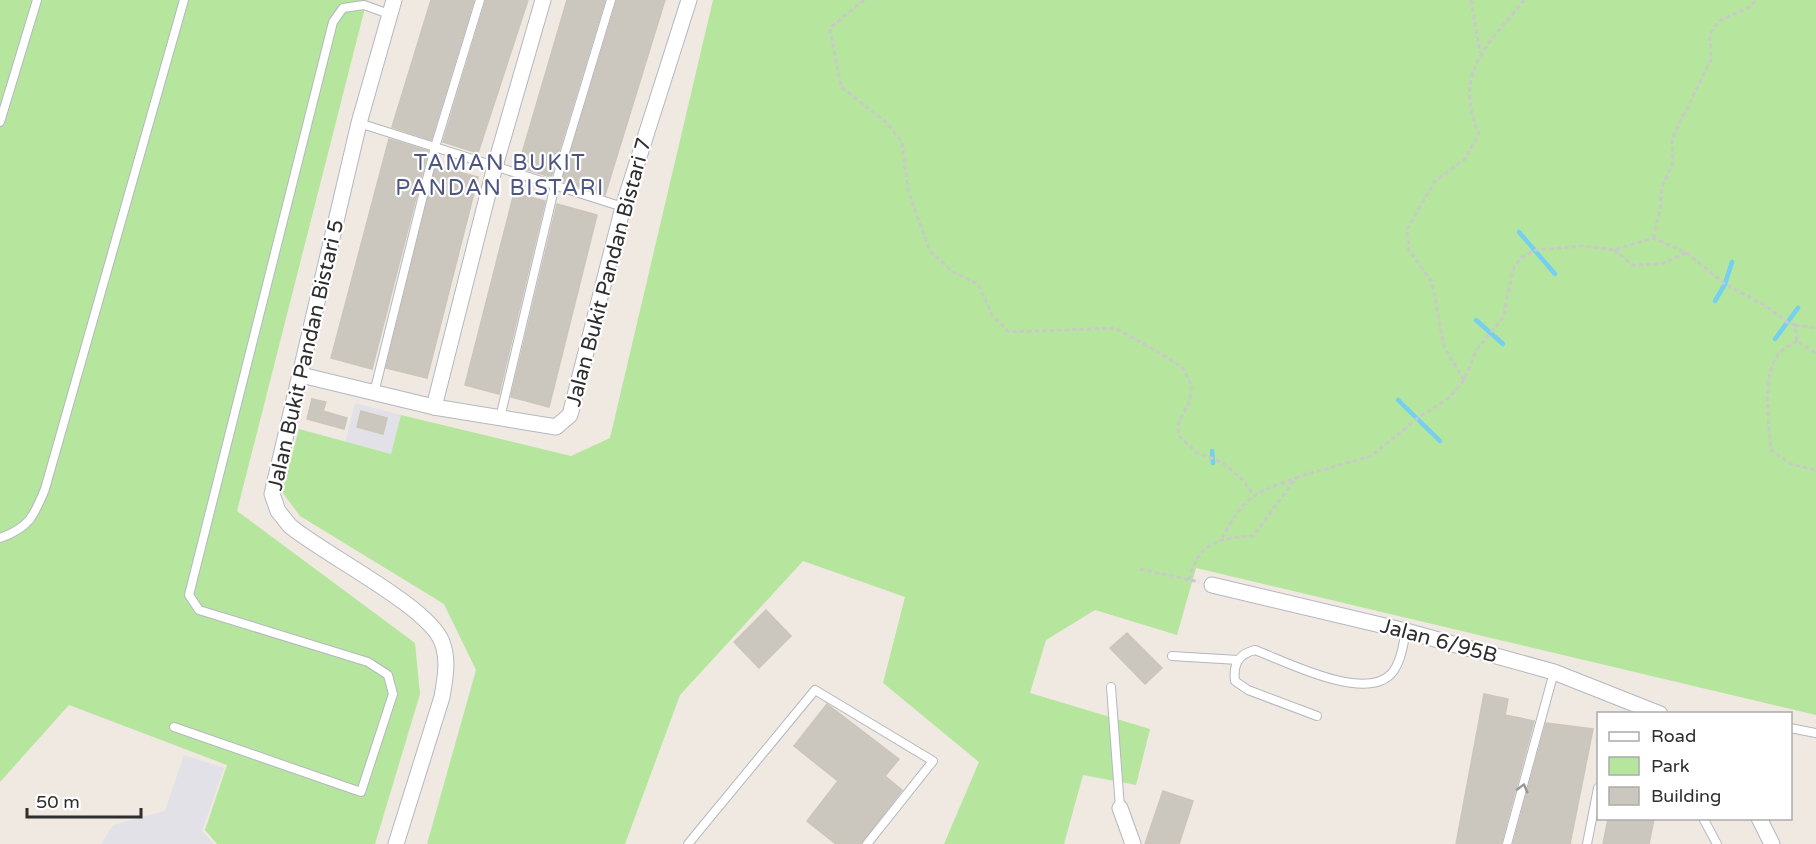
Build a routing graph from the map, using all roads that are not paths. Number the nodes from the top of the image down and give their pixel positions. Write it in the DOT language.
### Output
graph roads {
  1 [pos="37,0"];
  2 [pos="184,0"];
  3 [pos="480,0"];
  4 [pos="543,0"];
  5 [pos="611,0"];
  6 [pos="689,0"];
  7 [pos="392,7"];
  8 [pos="0,122"];
  9 [pos="359,123"];
  10 [pos="435,147"];
  11 [pos="495,166"];
  12 [pos="555,185"];
  13 [pos="623,207"];
  14 [pos="301,375"];
  15 [pos="374,393"];
  16 [pos="434,407"];
  17 [pos="500,418"];
  18 [pos="0,538"];
  19 [pos="1212,585"];
  20 [pos="1406,631"];
  21 [pos="1172,656"];
  22 [pos="1238,660"];
  23 [pos="1554,672"];
  24 [pos="1111,687"];
  25 [pos="1655,712"];
  26 [pos="1317,716"];
  27 [pos="174,727"];
  28 [pos="1792,728"];
  29 [pos="1816,733"];
  30 [pos="1597,797"];
  31 [pos="1120,808"];
  32 [pos="1705,820"];
  33 [pos="1760,820"];
  34 [pos="396,844"];
  35 [pos="688,844"];
  36 [pos="867,844"];
  37 [pos="1133,844"];
  38 [pos="1507,844"];
  39 [pos="1587,844"];
  40 [pos="1717,844"];
  41 [pos="1772,844"];
  1 -- 8 [label="lane"];
  2 -- 18 [label="lane"];
  3 -- 10 [label="lane"];
  4 -- 11 [label="street"];
  5 -- 12 [label="lane"];
  6 -- 13 [label="street, Jalan Bukit Pandan Bistari 7"];
  7 -- 9 [label="street, Jalan Bukit Pandan Bistari 5"];
  7 -- 27 [label="lane"];
  9 -- 10 [label="lane"];
  9 -- 14 [label="street, Jalan Bukit Pandan Bistari 5"];
  10 -- 11 [label="lane"];
  10 -- 15 [label="lane"];
  11 -- 12 [label="lane"];
  11 -- 16 [label="street"];
  12 -- 13 [label="lane"];
  12 -- 17 [label="lane"];
  13 -- 17 [label="street, Jalan Bukit Pandan Bistari 7"];
  14 -- 15 [label="street, Jalan Bukit Pandan Bistari 7"];
  14 -- 34 [label="street, Jalan Bukit Pandan Bistari 5"];
  15 -- 16 [label="street, Jalan Bukit Pandan Bistari 7"];
  16 -- 17 [label="street, Jalan Bukit Pandan Bistari 7"];
  19 -- 20 [label="street, Jalan 6/95B"];
  20 -- 22 [label="lane"];
  20 -- 23 [label="street, Jalan 6/95B"];
  21 -- 22 [label="lane"];
  22 -- 26 [label="lane"];
  23 -- 25 [label="street, Jalan 6/95B"];
  38 -- 23 [label="lane, one-way"];
  24 -- 31 [label="lane"];
  28 -- 29 [label="lane"];
  30 -- 39 [label="lane"];
  31 -- 37 [label="street"];
  32 -- 40 [label="lane"];
  33 -- 41 [label="street"];
  35 -- 36 [label="lane"];
}
